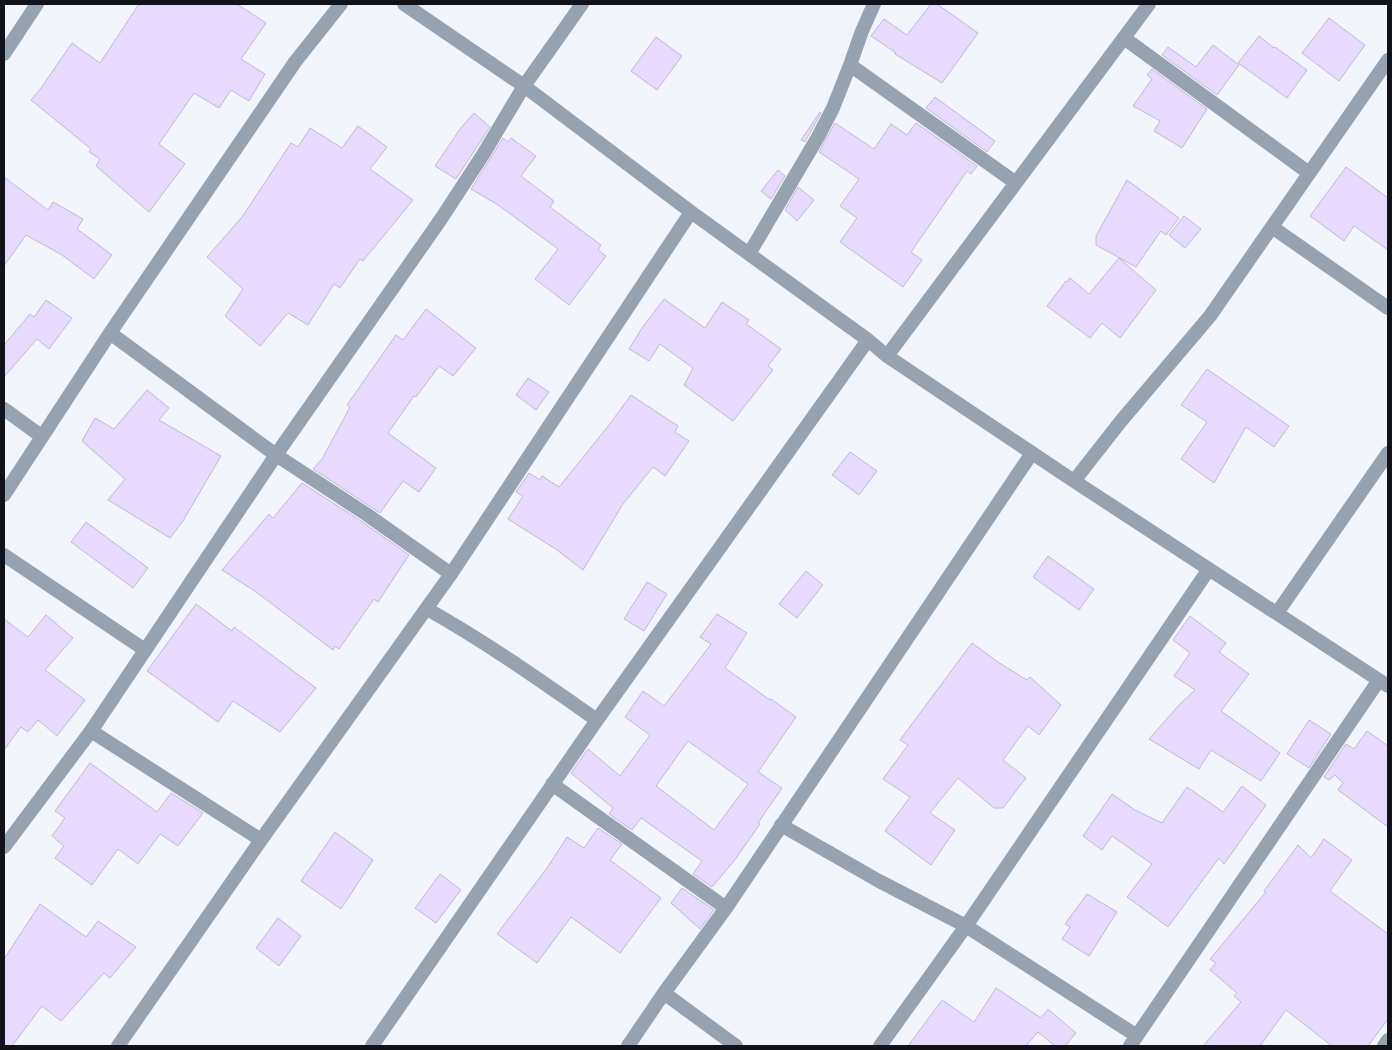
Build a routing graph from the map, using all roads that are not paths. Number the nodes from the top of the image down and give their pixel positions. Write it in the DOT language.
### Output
graph roads {
  1 [pos="37,4"];
  2 [pos="341,4"];
  3 [pos="404,4"];
  4 [pos="582,4"];
  5 [pos="874,4"];
  6 [pos="1150,4"];
  7 [pos="1124,38"];
  8 [pos="4,54"];
  9 [pos="1388,60"];
  10 [pos="850,65"];
  11 [pos="524,86"];
  12 [pos="1309,173"];
  13 [pos="1016,183"];
  14 [pos="691,212"];
  15 [pos="1272,227"];
  16 [pos="749,254"];
  17 [pos="1388,308"];
  18 [pos="110,333"];
  19 [pos="868,340"];
  20 [pos="887,356"];
  21 [pos="4,409"];
  22 [pos="41,436"];
  23 [pos="1032,453"];
  24 [pos="1388,453"];
  25 [pos="276,455"];
  26 [pos="1074,481"];
  27 [pos="4,494"];
  28 [pos="4,555"];
  29 [pos="1208,569"];
  30 [pos="451,574"];
  31 [pos="427,609"];
  32 [pos="1277,613"];
  33 [pos="145,650"];
  34 [pos="1384,683"];
  35 [pos="597,720"];
  36 [pos="91,730"];
  37 [pos="552,784"];
  38 [pos="781,825"];
  39 [pos="261,840"];
  40 [pos="4,847"];
  41 [pos="726,908"];
  42 [pos="966,926"];
  43 [pos="664,993"];
  44 [pos="1388,1040"];
  45 [pos="1133,1041"];
  46 [pos="118,1046"];
  47 [pos="372,1046"];
  48 [pos="628,1046"];
  49 [pos="736,1046"];
  50 [pos="880,1046"];
  51 [pos="1384,1046"];
  1 -- 8 [label="street"];
  2 -- 18 [label="street"];
  3 -- 11 [label="street"];
  4 -- 11 [label="street"];
  5 -- 10 [label="street"];
  6 -- 7 [label="street"];
  7 -- 12 [label="street"];
  7 -- 13 [label="street"];
  9 -- 12 [label="street"];
  10 -- 13 [label="street"];
  10 -- 16 [label="street"];
  11 -- 14 [label="street"];
  11 -- 25 [label="street"];
  12 -- 15 [label="street"];
  13 -- 20 [label="street"];
  14 -- 16 [label="street"];
  14 -- 30 [label="street"];
  15 -- 17 [label="street"];
  15 -- 26 [label="street"];
  16 -- 19 [label="street"];
  18 -- 22 [label="street"];
  18 -- 25 [label="street"];
  19 -- 20 [label="street"];
  19 -- 35 [label="street"];
  20 -- 23 [label="street"];
  21 -- 22 [label="street"];
  22 -- 27 [label="street"];
  23 -- 26 [label="street"];
  23 -- 38 [label="street"];
  24 -- 32 [label="street"];
  25 -- 30 [label="street"];
  25 -- 33 [label="street"];
  26 -- 29 [label="street"];
  28 -- 33 [label="street"];
  29 -- 32 [label="street"];
  29 -- 42 [label="street"];
  30 -- 31 [label="street"];
  31 -- 35 [label="street"];
  31 -- 39 [label="street"];
  32 -- 34 [label="street"];
  33 -- 36 [label="street"];
  34 -- 45 [label="street"];
  35 -- 37 [label="street"];
  36 -- 39 [label="street"];
  36 -- 40 [label="street"];
  37 -- 41 [label="street"];
  37 -- 47 [label="street"];
  38 -- 41 [label="street"];
  38 -- 42 [label="street"];
  39 -- 46 [label="street"];
  41 -- 43 [label="street"];
  42 -- 45 [label="street"];
  42 -- 50 [label="street"];
  43 -- 48 [label="street"];
  43 -- 49 [label="street"];
  44 -- 51 [label="street"];
}
